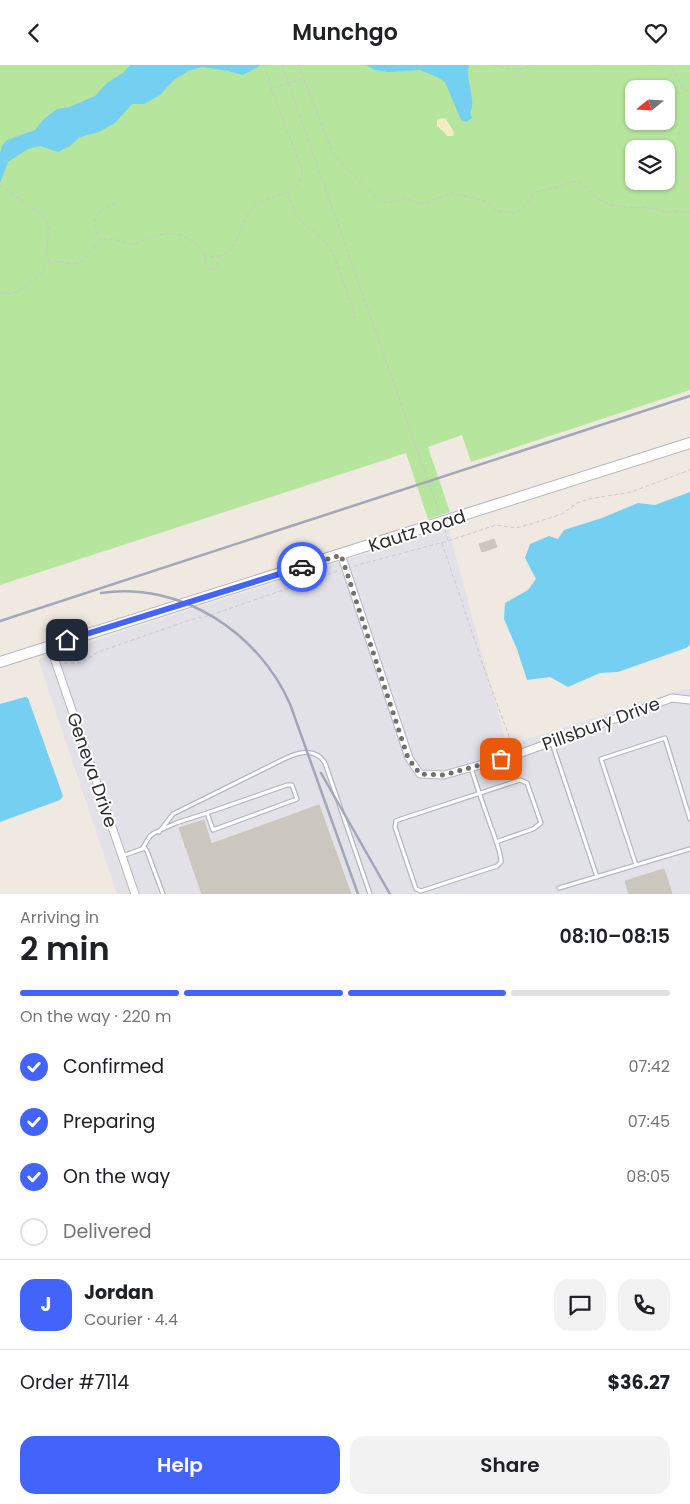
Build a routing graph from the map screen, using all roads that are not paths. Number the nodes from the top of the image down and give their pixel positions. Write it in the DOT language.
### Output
graph roads {
  1 [pos="690,443"];
  2 [pos="341,555"];
  3 [pos="50,646"];
  4 [pos="0,662"];
  5 [pos="690,700"];
  6 [pos="552,742"];
  7 [pos="471,767"];
  8 [pos="479,793"];
  9 [pos="207,813"];
  10 [pos="690,819"];
  11 [pos="159,831"];
  12 [pos="496,842"];
  13 [pos="142,849"];
  14 [pos="690,849"];
  15 [pos="122,856"];
  16 [pos="636,865"];
  17 [pos="597,877"];
  18 [pos="559,888"];
  19 [pos="135,894"];
  20 [pos="163,894"];
  21 [pos="370,894"];
  1 -- 2 [label="street, Kautz Road"];
  2 -- 3 [label="street, Kautz Road"];
  2 -- 7 [label="street, Pillsbury Drive"];
  3 -- 4 [label="street, Kautz Road"];
  3 -- 15 [label="street, Geneva Drive"];
  5 -- 6 [label="street, Pillsbury Drive"];
  6 -- 7 [label="street, Pillsbury Drive"];
  6 -- 17 [label="lane"];
  7 -- 8 [label="lane"];
  8 -- 12 [label="lane"];
  8 -- 12 [label="lane"];
  8 -- 12 [label="lane"];
  9 -- 9 [label="lane"];
  9 -- 11 [label="lane"];
  10 -- 16 [label="lane"];
  11 -- 13 [label="lane"];
  11 -- 21 [label="lane"];
  13 -- 15 [label="lane"];
  13 -- 20 [label="lane"];
  14 -- 16 [label="lane"];
  15 -- 19 [label="street, Geneva Drive"];
  16 -- 17 [label="lane"];
  17 -- 18 [label="lane"];
}
